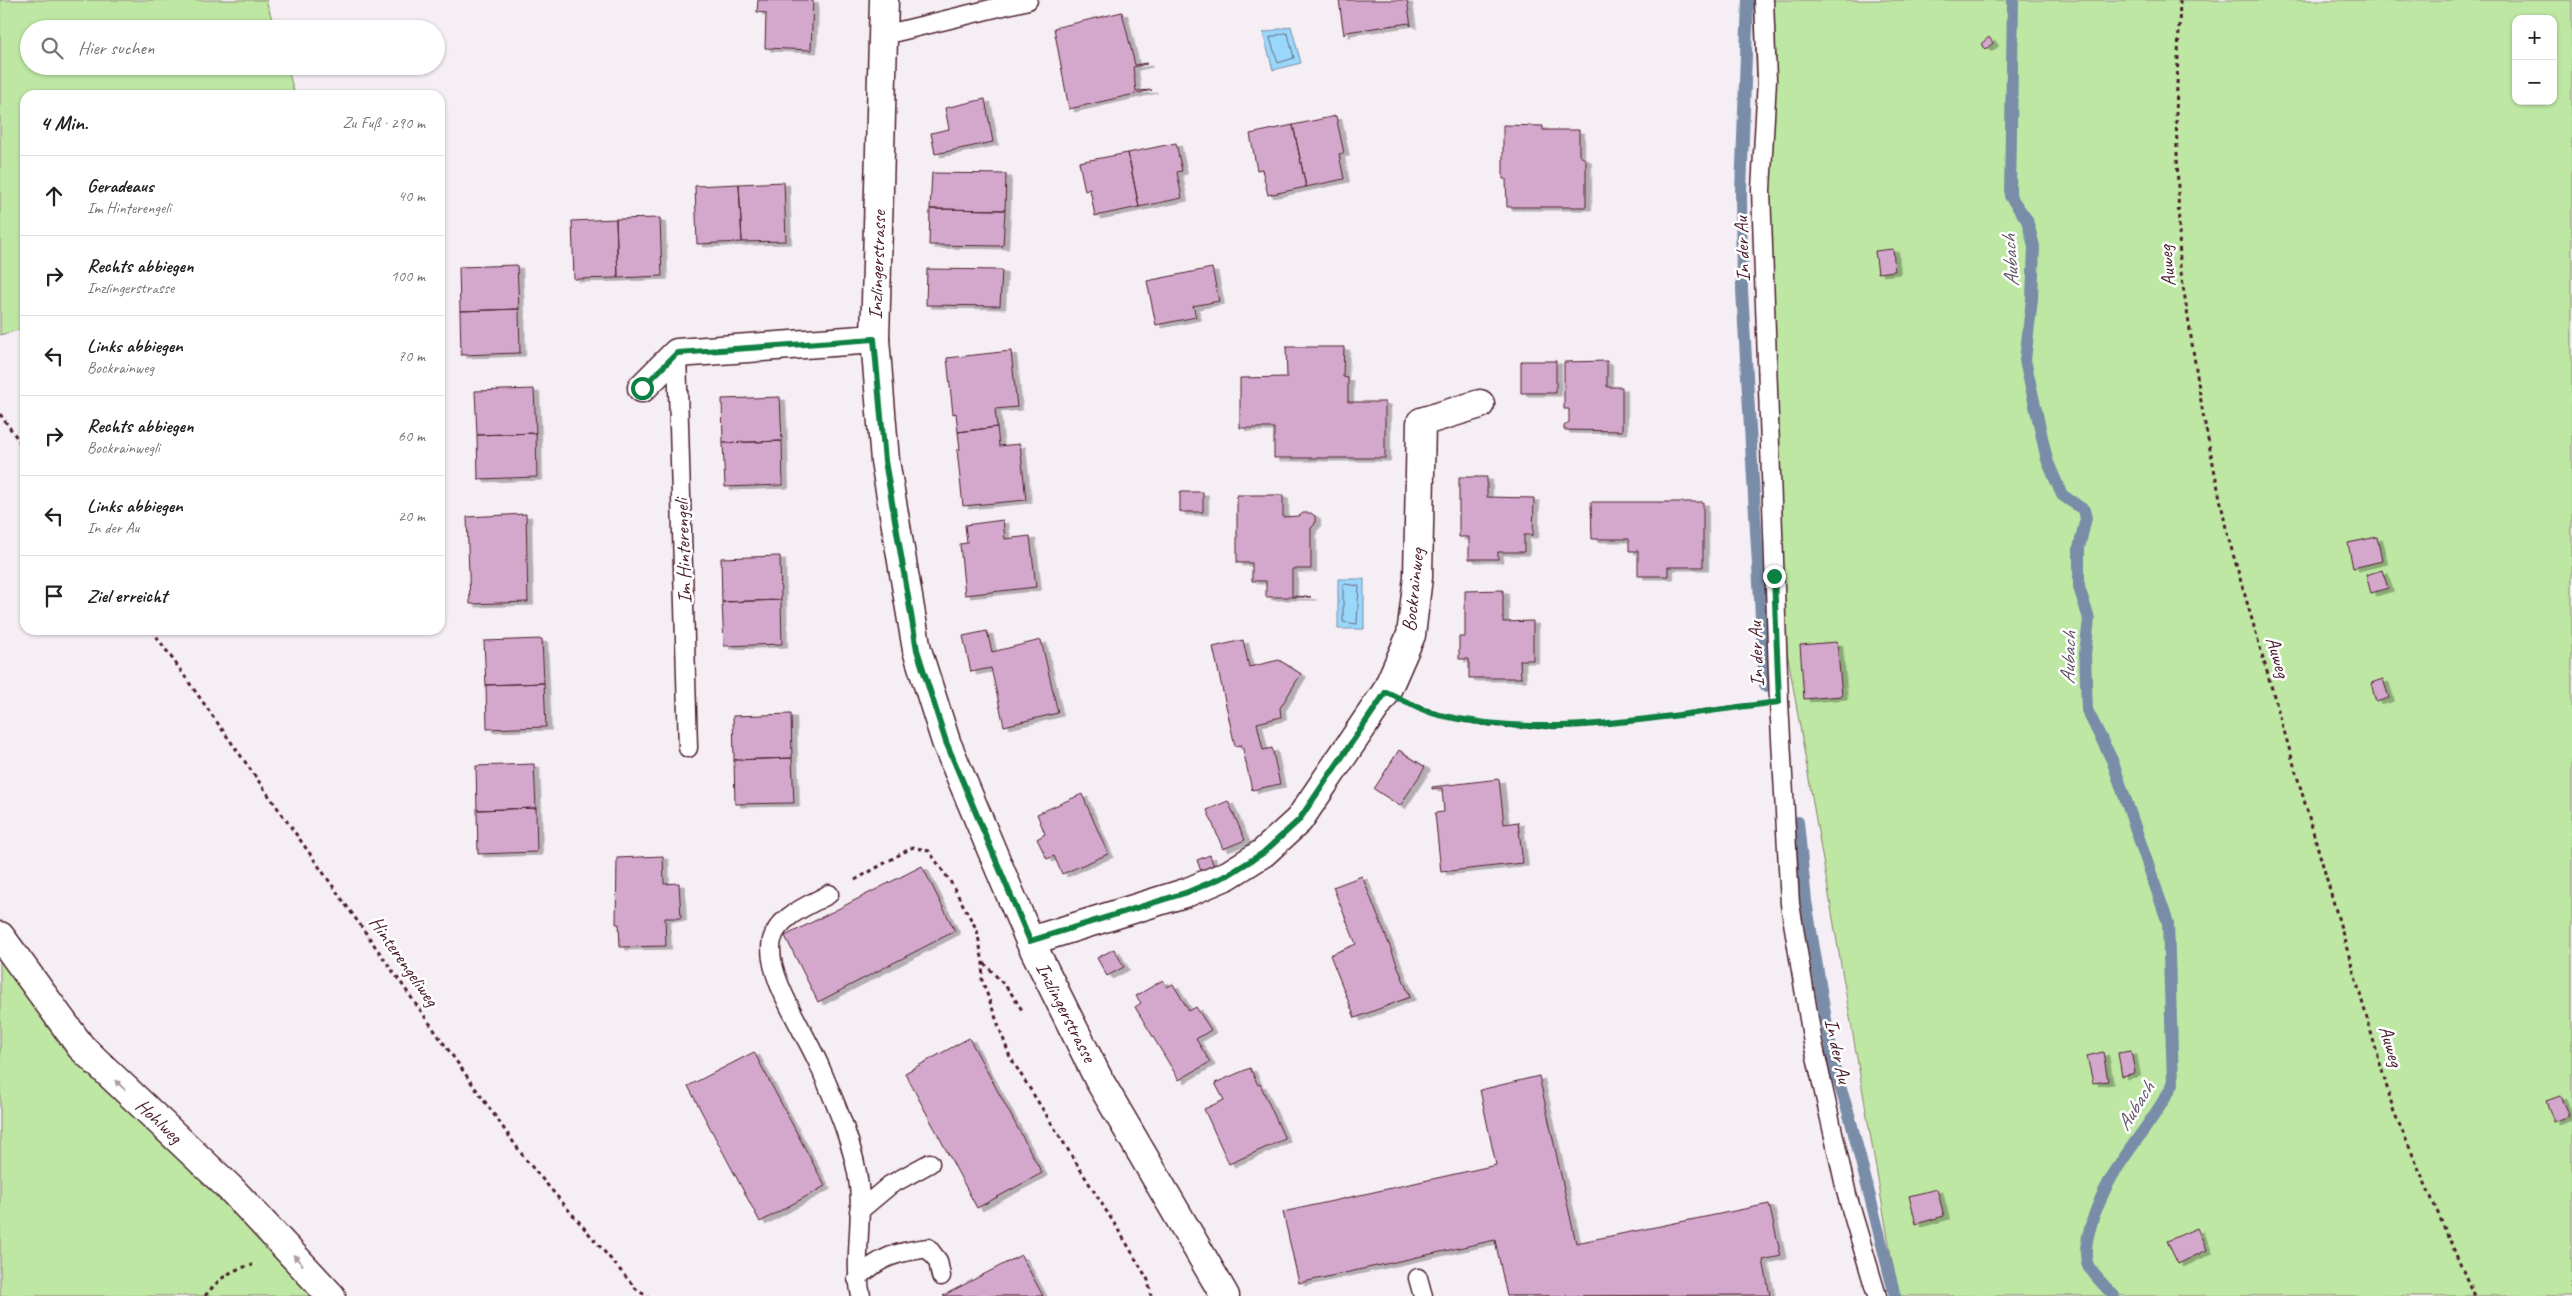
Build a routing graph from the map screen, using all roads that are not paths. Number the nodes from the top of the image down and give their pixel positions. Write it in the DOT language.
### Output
graph roads {
  1 [pos="884,0"];
  2 [pos="1028,0"];
  3 [pos="1764,0"];
  4 [pos="884,35"];
  5 [pos="874,339"];
  6 [pos="677,353"];
  7 [pos="642,388"];
  8 [pos="1480,404"];
  9 [pos="688,748"];
  10 [pos="829,894"];
  11 [pos="0,936"];
  12 [pos="1030,941"];
  13 [pos="930,1163"];
  14 [pos="860,1211"];
  15 [pos="940,1276"];
  16 [pos="1418,1278"];
  17 [pos="857,1279"];
  18 [pos="331,1296"];
  19 [pos="861,1296"];
  20 [pos="1225,1296"];
  21 [pos="1423,1296"];
  22 [pos="1876,1296"];
  1 -- 4 [label="street, Inzlingerstrasse"];
  2 -- 4 [label="lane"];
  3 -- 22 [label="lane, In der Au"];
  4 -- 5 [label="street, Inzlingerstrasse"];
  5 -- 6 [label="street"];
  5 -- 12 [label="street, Inzlingerstrasse"];
  6 -- 7 [label="street"];
  6 -- 9 [label="lane, Im Hinterengeli"];
  8 -- 12 [label="street, Bockrainweg"];
  10 -- 14 [label="lane"];
  18 -- 11 [label="street, Hohlweg, one-way"];
  12 -- 20 [label="street, Inzlingerstrasse"];
  13 -- 14 [label="lane"];
  14 -- 17 [label="lane"];
  15 -- 17 [label="lane"];
  16 -- 21 [label="lane"];
  17 -- 19 [label="lane"];
}
